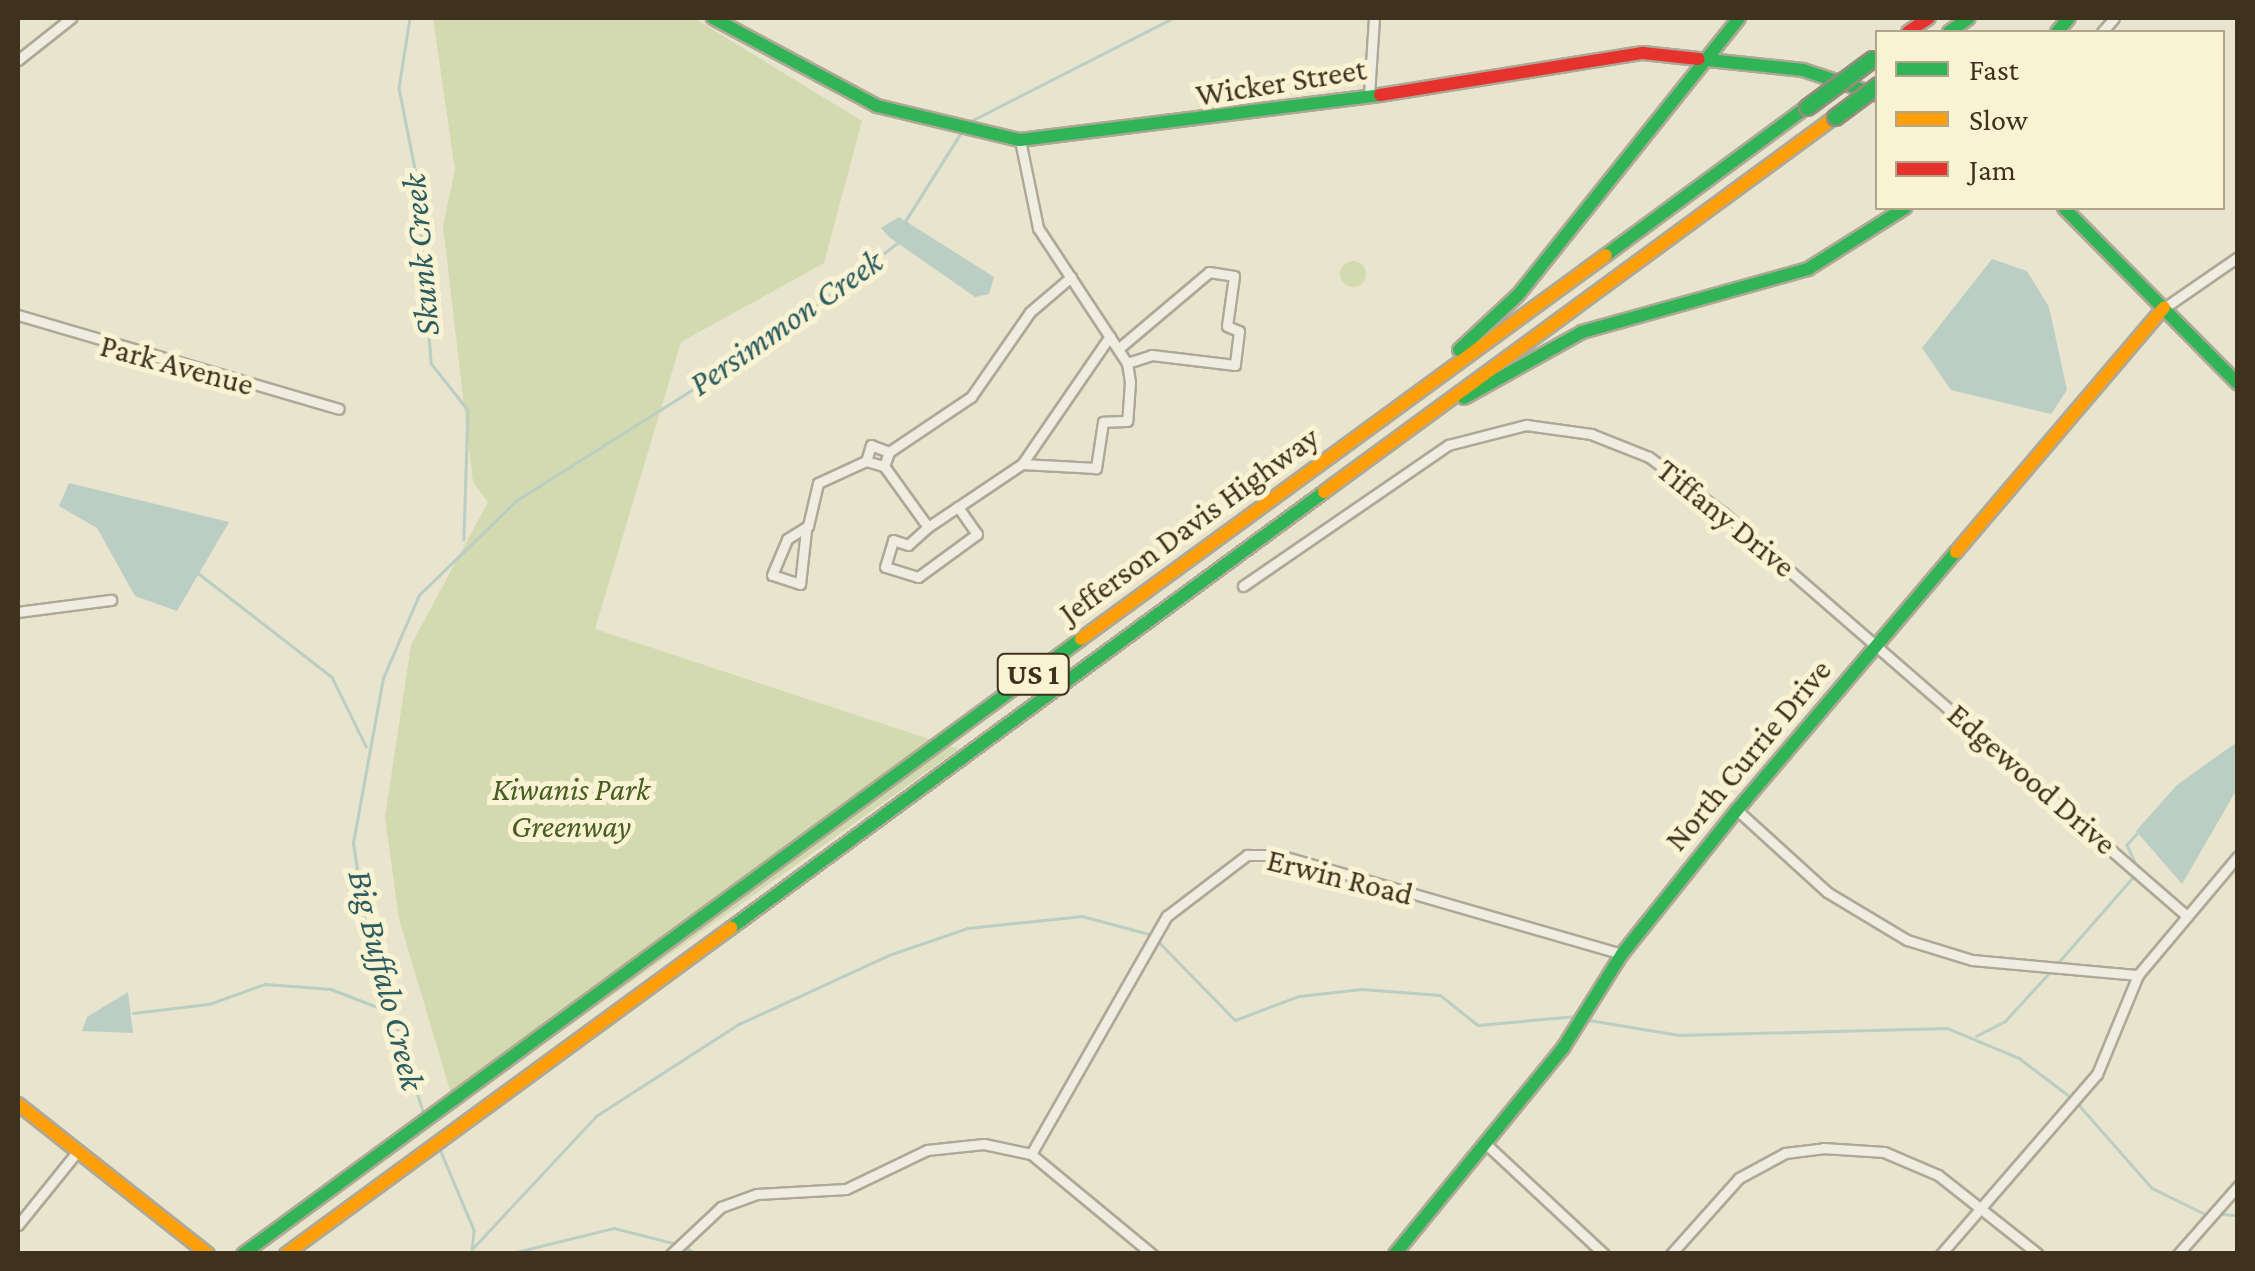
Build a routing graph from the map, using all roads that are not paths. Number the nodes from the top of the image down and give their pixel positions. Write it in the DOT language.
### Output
graph roads {
  1 [pos="72,18"];
  2 [pos="712,18"];
  3 [pos="1374,18"];
  4 [pos="1740,18"];
  5 [pos="1705,55"];
  6 [pos="1874,57"];
  7 [pos="18,60"];
  8 [pos="1875,87"];
  9 [pos="1875,94"];
  10 [pos="1369,95"];
  11 [pos="1020,140"];
  12 [pos="1902,210"];
  13 [pos="2066,210"];
  14 [pos="2238,257"];
  15 [pos="1071,277"];
  16 [pos="2164,308"];
  17 [pos="18,315"];
  18 [pos="1110,336"];
  19 [pos="1118,348"];
  20 [pos="1127,363"];
  21 [pos="2238,384"];
  22 [pos="1406,398"];
  23 [pos="339,409"];
  24 [pos="1396,438"];
  25 [pos="889,452"];
  26 [pos="866,461"];
  27 [pos="1022,464"];
  28 [pos="884,466"];
  29 [pos="958,507"];
  30 [pos="928,527"];
  31 [pos="806,530"];
  32 [pos="1243,586"];
  33 [pos="111,600"];
  34 [pos="18,612"];
  35 [pos="1878,643"];
  36 [pos="1737,810"];
  37 [pos="2238,856"];
  38 [pos="2187,916"];
  39 [pos="1622,954"];
  40 [pos="2138,974"];
  41 [pos="18,1104"];
  42 [pos="1486,1144"];
  43 [pos="76,1152"];
  44 [pos="1032,1154"];
  45 [pos="2238,1186"];
  46 [pos="1981,1205"];
  47 [pos="18,1225"];
  48 [pos="208,1254"];
  49 [pos="244,1254"];
  50 [pos="286,1254"];
  51 [pos="670,1254"];
  52 [pos="1152,1254"];
  53 [pos="1395,1254"];
  54 [pos="1604,1254"];
  55 [pos="1671,1254"];
  56 [pos="1942,1254"];
  57 [pos="2038,1254"];
  58 [pos="2178,1254"];
  1 -- 7 [label="street"];
  2 -- 11 [label="main road, Wicker Street"];
  3 -- 10 [label="street"];
  4 -- 5 [label="main road"];
  5 -- 9 [label="main road, Wicker Street"];
  5 -- 10 [label="main road, Wicker Street"];
  5 -- 22 [label="main road"];
  6 -- 22 [label="main road, Jefferson Davis Highway / US 1, bridge"];
  8 -- 24 [label="main road, Jefferson Davis Highway / US 1, bridge"];
  10 -- 11 [label="main road, Wicker Street"];
  11 -- 15 [label="street"];
  12 -- 24 [label="main road"];
  13 -- 16 [label="main road"];
  14 -- 16 [label="street"];
  15 -- 18 [label="street"];
  15 -- 25 [label="street"];
  16 -- 21 [label="main road"];
  16 -- 35 [label="main road, North Currie Drive"];
  17 -- 23 [label="street, Park Avenue"];
  18 -- 19 [label="street"];
  18 -- 27 [label="street"];
  19 -- 20 [label="street"];
  19 -- 20 [label="street"];
  20 -- 27 [label="street"];
  22 -- 49 [label="main road, Jefferson Davis Highway / US 1"];
  24 -- 50 [label="main road, Jefferson Davis Highway / US 1"];
  25 -- 26 [label="street"];
  25 -- 28 [label="street"];
  26 -- 28 [label="street"];
  26 -- 31 [label="street"];
  27 -- 29 [label="street"];
  28 -- 30 [label="street"];
  29 -- 30 [label="street"];
  29 -- 30 [label="street"];
  31 -- 31 [label="street"];
  32 -- 35 [label="street, Tiffany Drive"];
  33 -- 34 [label="street"];
  35 -- 36 [label="main road, North Currie Drive"];
  35 -- 38 [label="street, Edgewood Drive"];
  36 -- 39 [label="main road, North Currie Drive"];
  36 -- 40 [label="street"];
  37 -- 38 [label="street"];
  38 -- 40 [label="street"];
  39 -- 42 [label="main road, North Currie Drive"];
  39 -- 44 [label="street, Erwin Road"];
  40 -- 46 [label="street"];
  41 -- 43 [label="main road"];
  42 -- 53 [label="main road, North Currie Drive"];
  42 -- 54 [label="street"];
  43 -- 47 [label="street"];
  43 -- 48 [label="main road"];
  44 -- 51 [label="street"];
  44 -- 52 [label="street"];
  45 -- 58 [label="street"];
  46 -- 55 [label="street"];
  46 -- 56 [label="street"];
  46 -- 57 [label="street"];
}
